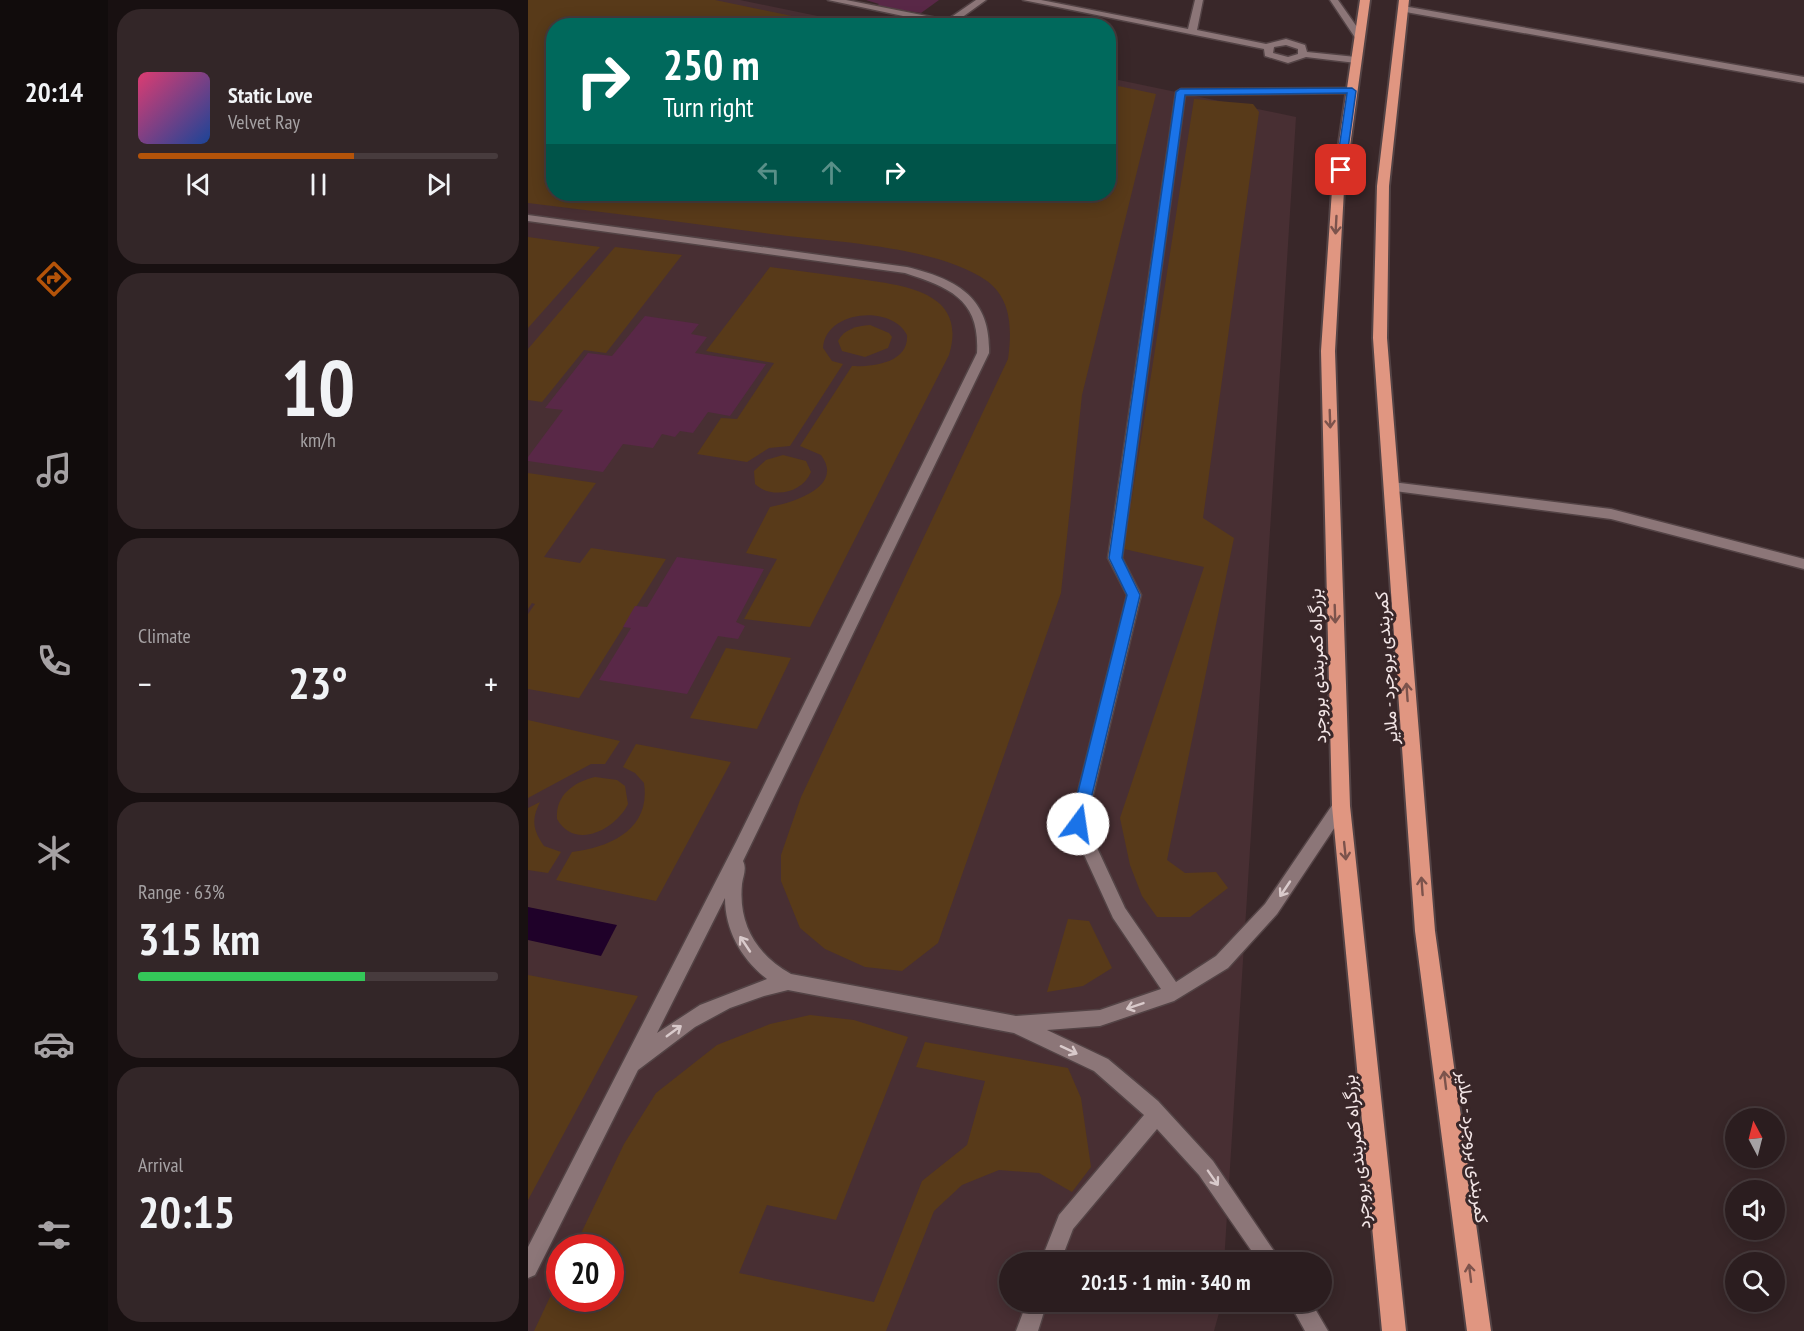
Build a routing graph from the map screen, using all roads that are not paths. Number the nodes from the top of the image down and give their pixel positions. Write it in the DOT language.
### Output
graph roads {
  1 [pos="832,0"];
  2 [pos="982,0"];
  3 [pos="1027,0"];
  4 [pos="1199,0"];
  5 [pos="1334,0"];
  6 [pos="1365,0"];
  7 [pos="1404,4"];
  8 [pos="924,18"];
  9 [pos="956,18"];
  10 [pos="1114,18"];
  11 [pos="1116,18"];
  12 [pos="1192,32"];
  13 [pos="1359,37"];
  14 [pos="1268,47"];
  15 [pos="1303,54"];
  16 [pos="1356,60"];
  17 [pos="1804,80"];
  18 [pos="1352,91"];
  19 [pos="528,218"];
  20 [pos="1392,487"];
  21 [pos="1804,564"];
  22 [pos="1341,806"];
  23 [pos="742,847"];
  24 [pos="788,982"];
  25 [pos="1174,993"];
  26 [pos="1016,1024"];
  27 [pos="629,1068"];
  28 [pos="1157,1114"];
  29 [pos="1054,1252"];
  30 [pos="1264,1252"];
  31 [pos="528,1268"];
  32 [pos="1034,1312"];
  33 [pos="1305,1312"];
  34 [pos="1027,1331"];
  35 [pos="1317,1331"];
  36 [pos="1394,1331"];
  37 [pos="1479,1331"];
  1 -- 8 [label="lane"];
  2 -- 9 [label="lane"];
  3 -- 10 [label="lane"];
  4 -- 12 [label="lane"];
  5 -- 13 [label="lane"];
  6 -- 13 [label="highway, بزرگراه کمربندی بروجرد"];
  7 -- 17 [label="lane"];
  7 -- 20 [label="highway, کمربندی بروجرد - ملایر"];
  11 -- 12 [label="lane"];
  12 -- 14 [label="lane"];
  13 -- 16 [label="highway, بزرگراه کمربندی بروجرد"];
  14 -- 15 [label="lane"];
  14 -- 15 [label="lane"];
  15 -- 16 [label="lane"];
  16 -- 18 [label="highway, بزرگراه کمربندی بروجرد"];
  18 -- 22 [label="highway, بزرگراه کمربندی بروجرد, one-way"];
  18 -- 25 [label="lane"];
  19 -- 23 [label="lane"];
  20 -- 21 [label="lane"];
  37 -- 20 [label="highway, کمربندی بروجرد - ملایر, one-way"];
  22 -- 25 [label="lane, one-way"];
  22 -- 36 [label="highway, بزرگراه کمربندی بروجرد, one-way"];
  24 -- 23 [label="lane, one-way"];
  23 -- 27 [label="lane"];
  24 -- 26 [label="lane"];
  27 -- 24 [label="lane, one-way"];
  25 -- 26 [label="lane, one-way"];
  26 -- 28 [label="lane, one-way"];
  27 -- 31 [label="lane"];
  28 -- 29 [label="lane"];
  28 -- 30 [label="lane, one-way"];
  32 -- 34 [label="lane"];
  33 -- 35 [label="lane"];
}
